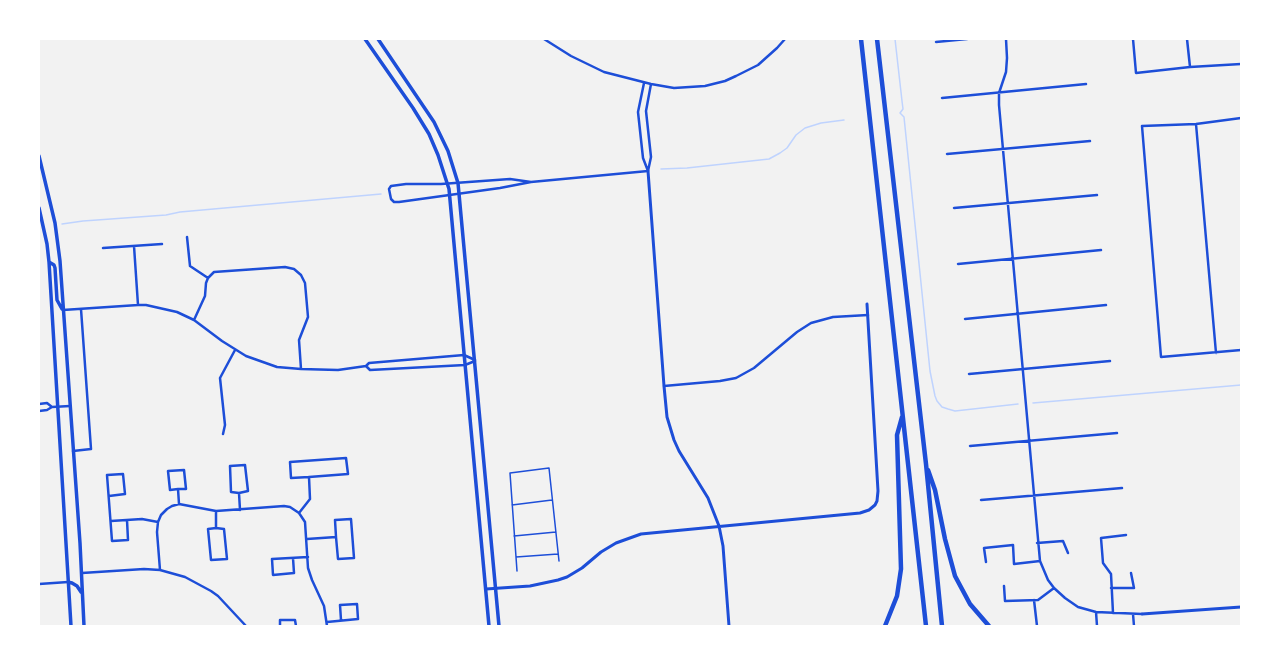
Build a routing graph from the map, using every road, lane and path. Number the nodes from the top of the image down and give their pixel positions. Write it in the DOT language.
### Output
graph roads {
  1 [pos="365,39"];
  2 [pos="378,39"];
  3 [pos="544,39"];
  4 [pos="785,39"];
  5 [pos="861,39"];
  6 [pos="878,39"];
  7 [pos="967,39"];
  8 [pos="1006,39"];
  9 [pos="1133,39"];
  10 [pos="1187,39"];
  11 [pos="936,42"];
  12 [pos="1241,64"];
  13 [pos="1190,67"];
  14 [pos="644,83"];
  15 [pos="651,84"];
  16 [pos="1086,84"];
  17 [pos="1000,93"];
  18 [pos="942,98"];
  19 [pos="1241,118"];
  20 [pos="1196,124"];
  21 [pos="1090,141"];
  22 [pos="1002,148"];
  23 [pos="947,154"];
  24 [pos="39,156"];
  25 [pos="648,171"];
  26 [pos="458,182"];
  27 [pos="531,182"];
  28 [pos="447,184"];
  29 [pos="460,194"];
  30 [pos="1097,194"];
  31 [pos="450,195"];
  32 [pos="1008,203"];
  33 [pos="39,208"];
  34 [pos="954,208"];
  35 [pos="188,237"];
  36 [pos="162,244"];
  37 [pos="134,246"];
  38 [pos="102,248"];
  39 [pos="1101,250"];
  40 [pos="1013,259"];
  41 [pos="49,262"];
  42 [pos="958,264"];
  43 [pos="208,278"];
  44 [pos="867,304"];
  45 [pos="138,305"];
  46 [pos="1106,305"];
  47 [pos="81,309"];
  48 [pos="63,310"];
  49 [pos="1018,314"];
  50 [pos="868,315"];
  51 [pos="965,319"];
  52 [pos="194,320"];
  53 [pos="235,350"];
  54 [pos="1241,350"];
  55 [pos="1216,353"];
  56 [pos="464,355"];
  57 [pos="475,360"];
  58 [pos="1110,361"];
  59 [pos="465,365"];
  60 [pos="366,366"];
  61 [pos="1022,368"];
  62 [pos="301,369"];
  63 [pos="969,374"];
  64 [pos="664,386"];
  65 [pos="39,404"];
  66 [pos="70,406"];
  67 [pos="52,407"];
  68 [pos="58,407"];
  69 [pos="39,411"];
  70 [pos="902,414"];
  71 [pos="1117,433"];
  72 [pos="223,434"];
  73 [pos="1029,440"];
  74 [pos="970,446"];
  75 [pos="73,451"];
  76 [pos="926,464"];
  77 [pos="309,477"];
  78 [pos="1122,488"];
  79 [pos="178,490"];
  80 [pos="239,493"];
  81 [pos="109,496"];
  82 [pos="1034,496"];
  83 [pos="552,500"];
  84 [pos="981,500"];
  85 [pos="179,504"];
  86 [pos="512,505"];
  87 [pos="240,510"];
  88 [pos="216,511"];
  89 [pos="299,513"];
  90 [pos="127,520"];
  91 [pos="111,521"];
  92 [pos="158,522"];
  93 [pos="719,526"];
  94 [pos="216,528"];
  95 [pos="556,532"];
  96 [pos="1126,535"];
  97 [pos="514,536"];
  98 [pos="336,537"];
  99 [pos="307,539"];
  100 [pos="1037,542"];
  101 [pos="1068,553"];
  102 [pos="558,554"];
  103 [pos="308,557"];
  104 [pos="292,558"];
  105 [pos="516,558"];
  106 [pos="558,561"];
  107 [pos="1040,561"];
  108 [pos="986,562"];
  109 [pos="160,570"];
  110 [pos="517,571"];
  111 [pos="82,573"];
  112 [pos="1131,573"];
  113 [pos="68,582"];
  114 [pos="39,584"];
  115 [pos="1004,586"];
  116 [pos="1054,588"];
  117 [pos="1111,588"];
  118 [pos="486,589"];
  119 [pos="496,589"];
  120 [pos="82,593"];
  121 [pos="1034,600"];
  122 [pos="1241,607"];
  123 [pos="1096,612"];
  124 [pos="1113,613"];
  125 [pos="1133,614"];
  126 [pos="1142,614"];
  127 [pos="341,620"];
  128 [pos="327,622"];
  129 [pos="70,626"];
  130 [pos="84,626"];
  131 [pos="246,626"];
  132 [pos="280,626"];
  133 [pos="296,626"];
  134 [pos="327,626"];
  135 [pos="489,626"];
  136 [pos="499,626"];
  137 [pos="729,626"];
  138 [pos="885,626"];
  139 [pos="926,626"];
  140 [pos="942,626"];
  141 [pos="989,626"];
  142 [pos="1037,626"];
  143 [pos="1097,626"];
  144 [pos="1134,626"];
  1 -- 28 [label="main road"];
  2 -- 26 [label="main road"];
  3 -- 14 [label="street"];
  4 -- 15 [label="street"];
  5 -- 70 [label="highway"];
  6 -- 76 [label="highway"];
  7 -- 11 [label="street"];
  8 -- 17 [label="street"];
  9 -- 13 [label="street"];
  10 -- 13 [label="street"];
  12 -- 13 [label="street"];
  14 -- 15 [label="street"];
  14 -- 25 [label="street"];
  15 -- 25 [label="street"];
  16 -- 17 [label="street"];
  17 -- 18 [label="street"];
  17 -- 22 [label="street"];
  19 -- 20 [label="street"];
  20 -- 55 [label="street"];
  20 -- 55 [label="street"];
  21 -- 22 [label="street"];
  22 -- 23 [label="street"];
  22 -- 32 [label="street"];
  24 -- 48 [label="main road"];
  25 -- 27 [label="street"];
  25 -- 64 [label="street"];
  26 -- 27 [label="street"];
  26 -- 28 [label="street"];
  26 -- 29 [label="main road"];
  27 -- 29 [label="street"];
  28 -- 31 [label="main road"];
  28 -- 31 [label="street"];
  29 -- 31 [label="street"];
  29 -- 57 [label="main road"];
  30 -- 32 [label="street"];
  31 -- 56 [label="main road"];
  32 -- 34 [label="street"];
  32 -- 40 [label="street"];
  33 -- 41 [label="main road"];
  35 -- 43 [label="street"];
  36 -- 37 [label="street"];
  37 -- 38 [label="street"];
  37 -- 45 [label="street"];
  39 -- 40 [label="street"];
  40 -- 42 [label="street"];
  40 -- 49 [label="street"];
  41 -- 48 [label="main road"];
  41 -- 68 [label="main road"];
  43 -- 52 [label="street"];
  43 -- 62 [label="street"];
  44 -- 50 [label="street"];
  45 -- 47 [label="street"];
  45 -- 52 [label="street"];
  46 -- 49 [label="street"];
  47 -- 48 [label="street"];
  47 -- 75 [label="street"];
  48 -- 66 [label="main road"];
  49 -- 51 [label="street"];
  49 -- 61 [label="street"];
  50 -- 64 [label="street"];
  50 -- 93 [label="street"];
  52 -- 53 [label="street"];
  53 -- 62 [label="street"];
  53 -- 72 [label="street"];
  54 -- 55 [label="street"];
  56 -- 57 [label="street"];
  56 -- 59 [label="main road"];
  56 -- 60 [label="street"];
  57 -- 59 [label="street"];
  57 -- 119 [label="main road"];
  58 -- 61 [label="street"];
  59 -- 60 [label="street"];
  59 -- 118 [label="main road"];
  60 -- 62 [label="street"];
  61 -- 63 [label="street"];
  61 -- 73 [label="street"];
  64 -- 93 [label="street"];
  65 -- 67 [label="street"];
  66 -- 68 [label="street"];
  66 -- 75 [label="main road"];
  67 -- 68 [label="street"];
  67 -- 69 [label="street"];
  68 -- 113 [label="main road"];
  70 -- 138 [label="highway"];
  70 -- 139 [label="highway"];
  71 -- 73 [label="street"];
  73 -- 74 [label="street"];
  73 -- 82 [label="street"];
  75 -- 111 [label="main road"];
  76 -- 140 [label="highway"];
  76 -- 141 [label="highway"];
  77 -- 77 [label="street"];
  77 -- 89 [label="street"];
  78 -- 82 [label="street"];
  79 -- 79 [label="street"];
  79 -- 85 [label="street"];
  80 -- 80 [label="street"];
  80 -- 87 [label="street"];
  81 -- 81 [label="street"];
  81 -- 91 [label="street"];
  82 -- 84 [label="street"];
  82 -- 100 [label="street"];
  83 -- 86 [label="lane"];
  83 -- 86 [label="lane"];
  83 -- 95 [label="lane"];
  85 -- 88 [label="street"];
  85 -- 92 [label="street"];
  86 -- 97 [label="lane"];
  87 -- 88 [label="street"];
  87 -- 89 [label="street"];
  88 -- 94 [label="street"];
  89 -- 99 [label="street"];
  90 -- 91 [label="street"];
  90 -- 91 [label="street"];
  90 -- 92 [label="street"];
  92 -- 109 [label="street"];
  93 -- 119 [label="street"];
  93 -- 137 [label="street"];
  94 -- 94 [label="street"];
  95 -- 97 [label="lane"];
  95 -- 102 [label="lane"];
  96 -- 117 [label="street"];
  97 -- 105 [label="lane"];
  98 -- 98 [label="street"];
  98 -- 99 [label="street"];
  99 -- 103 [label="street"];
  100 -- 101 [label="street"];
  100 -- 107 [label="street"];
  102 -- 105 [label="lane"];
  102 -- 106 [label="lane"];
  103 -- 104 [label="street"];
  103 -- 128 [label="street"];
  104 -- 104 [label="street"];
  105 -- 110 [label="lane"];
  107 -- 108 [label="street"];
  107 -- 116 [label="street"];
  109 -- 111 [label="street"];
  109 -- 131 [label="street"];
  111 -- 120 [label="main road"];
  112 -- 117 [label="street"];
  113 -- 114 [label="street"];
  113 -- 120 [label="main road"];
  113 -- 129 [label="main road"];
  115 -- 121 [label="street"];
  116 -- 121 [label="street"];
  116 -- 123 [label="street"];
  117 -- 124 [label="street"];
  118 -- 119 [label="street"];
  118 -- 135 [label="main road"];
  119 -- 136 [label="main road"];
  120 -- 130 [label="main road"];
  121 -- 142 [label="street"];
  122 -- 126 [label="street"];
  123 -- 124 [label="street"];
  123 -- 143 [label="street"];
  124 -- 125 [label="street"];
  125 -- 126 [label="street"];
  125 -- 144 [label="street"];
  127 -- 127 [label="street"];
  127 -- 128 [label="street"];
  128 -- 134 [label="street"];
  132 -- 133 [label="street"];
}
